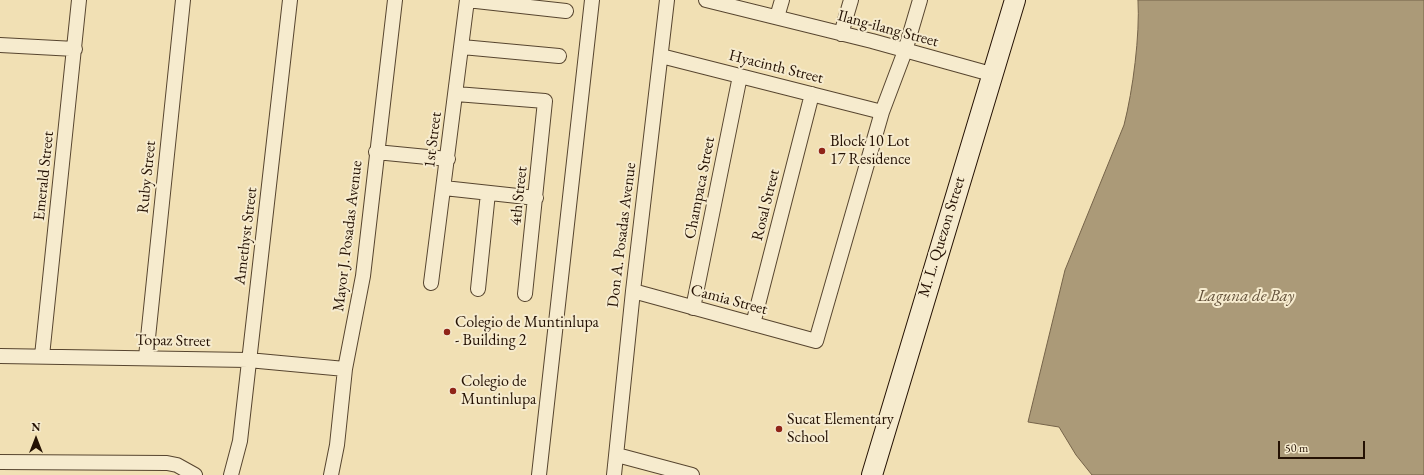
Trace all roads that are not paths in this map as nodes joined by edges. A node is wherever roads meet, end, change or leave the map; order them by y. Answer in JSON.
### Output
{"nodes":[{"id":1,"x":80,"y":0,"type":"edge"},
{"id":2,"x":183,"y":0,"type":"edge"},
{"id":3,"x":290,"y":0,"type":"edge"},
{"id":4,"x":395,"y":0,"type":"edge"},
{"id":5,"x":467,"y":0,"type":"edge"},
{"id":6,"x":592,"y":0,"type":"edge"},
{"id":7,"x":667,"y":0,"type":"edge"},
{"id":8,"x":706,"y":0,"type":"edge"},
{"id":9,"x":782,"y":0,"type":"edge"},
{"id":10,"x":850,"y":0,"type":"edge"},
{"id":11,"x":920,"y":0,"type":"edge"},
{"id":12,"x":1015,"y":0,"type":"edge"},
{"id":13,"x":726,"y":2,"type":"edge"},
{"id":14,"x":566,"y":11,"type":"dead end"},
{"id":15,"x":777,"y":17,"type":"junction"},
{"id":16,"x":840,"y":34,"type":"junction"},
{"id":17,"x":0,"y":46,"type":"edge"},
{"id":18,"x":462,"y":47,"type":"junction"},
{"id":19,"x":75,"y":49,"type":"junction"},
{"id":20,"x":905,"y":50,"type":"junction"},
{"id":21,"x":559,"y":56,"type":"dead end"},
{"id":22,"x":661,"y":56,"type":"junction"},
{"id":23,"x":991,"y":74,"type":"junction"},
{"id":24,"x":740,"y":76,"type":"junction"},
{"id":25,"x":456,"y":94,"type":"junction"},
{"id":26,"x":812,"y":94,"type":"junction"},
{"id":27,"x":882,"y":112,"type":"junction"},
{"id":28,"x":376,"y":152,"type":"junction"},
{"id":29,"x":448,"y":159,"type":"junction"},
{"id":30,"x":444,"y":188,"type":"junction"},
{"id":31,"x":488,"y":193,"type":"junction"},
{"id":32,"x":536,"y":198,"type":"junction"},
{"id":33,"x":431,"y":283,"type":"dead end"},
{"id":34,"x":478,"y":289,"type":"dead end"},
{"id":35,"x":633,"y":291,"type":"junction"},
{"id":36,"x":525,"y":294,"type":"dead end"},
{"id":37,"x":693,"y":308,"type":"junction"},
{"id":38,"x":753,"y":324,"type":"junction"},
{"id":39,"x":0,"y":356,"type":"edge"},
{"id":40,"x":42,"y":356,"type":"junction"},
{"id":41,"x":146,"y":357,"type":"junction"},
{"id":42,"x":248,"y":360,"type":"junction"},
{"id":43,"x":345,"y":369,"type":"junction"},
{"id":44,"x":617,"y":455,"type":"junction"},
{"id":45,"x":0,"y":462,"type":"edge"},
{"id":46,"x":195,"y":475,"type":"edge"},
{"id":47,"x":231,"y":475,"type":"edge"},
{"id":48,"x":331,"y":475,"type":"edge"},
{"id":49,"x":539,"y":475,"type":"edge"},
{"id":50,"x":614,"y":475,"type":"edge"},
{"id":51,"x":692,"y":475,"type":"edge"},
{"id":52,"x":872,"y":475,"type":"edge"}],
"edges":[{"from":1,"to":19,"type":"street","name":"Emerald Street"},
{"from":2,"to":41,"type":"street","name":"Ruby Street"},
{"from":3,"to":42,"type":"street","name":"Amethyst Street"},
{"from":4,"to":28,"type":"street","name":"Mayor J. Posadas Avenue"},
{"from":5,"to":14,"type":"street"},
{"from":5,"to":18,"type":"street","name":"1st Street"},
{"from":6,"to":49,"type":"street"},
{"from":7,"to":22,"type":"street","name":"Don A. Posadas Avenue"},
{"from":8,"to":13,"type":"street","name":"Ilang-ilang Street"},
{"from":9,"to":15,"type":"street"},
{"from":10,"to":16,"type":"street"},
{"from":11,"to":20,"type":"street"},
{"from":12,"to":23,"type":"main road","name":"M. L. Quezon Street"},
{"from":13,"to":15,"type":"street","name":"Ilang-ilang Street"},
{"from":15,"to":16,"type":"street","name":"Ilang-ilang Street"},
{"from":16,"to":20,"type":"street","name":"Ilang-ilang Street"},
{"from":17,"to":19,"type":"street"},
{"from":18,"to":21,"type":"street"},
{"from":18,"to":25,"type":"street","name":"1st Street"},
{"from":19,"to":40,"type":"street","name":"Emerald Street"},
{"from":20,"to":23,"type":"street","name":"Ilang-ilang Street"},
{"from":20,"to":27,"type":"street"},
{"from":22,"to":24,"type":"street","name":"Hyacinth Street"},
{"from":22,"to":35,"type":"street","name":"Don A. Posadas Avenue"},
{"from":23,"to":52,"type":"main road","name":"M. L. Quezon Street"},
{"from":24,"to":26,"type":"street","name":"Hyacinth Street"},
{"from":24,"to":37,"type":"street","name":"Champaca Street"},
{"from":25,"to":29,"type":"street","name":"1st Street"},
{"from":25,"to":32,"type":"street","name":"4th Street"},
{"from":26,"to":27,"type":"street","name":"Hyacinth Street"},
{"from":26,"to":38,"type":"street","name":"Rosal Street"},
{"from":27,"to":38,"type":"street","name":"Camia Street"},
{"from":28,"to":29,"type":"street"},
{"from":28,"to":43,"type":"street","name":"Mayor J. Posadas Avenue"},
{"from":29,"to":30,"type":"street","name":"1st Street"},
{"from":30,"to":31,"type":"street"},
{"from":30,"to":33,"type":"street","name":"1st Street"},
{"from":31,"to":32,"type":"street"},
{"from":31,"to":34,"type":"street"},
{"from":32,"to":36,"type":"street","name":"4th Street"},
{"from":35,"to":37,"type":"street","name":"Camia Street"},
{"from":35,"to":44,"type":"street","name":"Don A. Posadas Avenue"},
{"from":37,"to":38,"type":"street","name":"Camia Street"},
{"from":39,"to":40,"type":"street","name":"Topaz Street"},
{"from":40,"to":41,"type":"street","name":"Topaz Street"},
{"from":41,"to":42,"type":"street","name":"Topaz Street"},
{"from":42,"to":43,"type":"street","name":"Topaz Street"},
{"from":42,"to":47,"type":"street","name":"Amethyst Street"},
{"from":43,"to":48,"type":"street","name":"Mayor J. Posadas Avenue"},
{"from":44,"to":50,"type":"street","name":"Don A. Posadas Avenue"},
{"from":44,"to":51,"type":"street"},
{"from":45,"to":46,"type":"street"}]}
